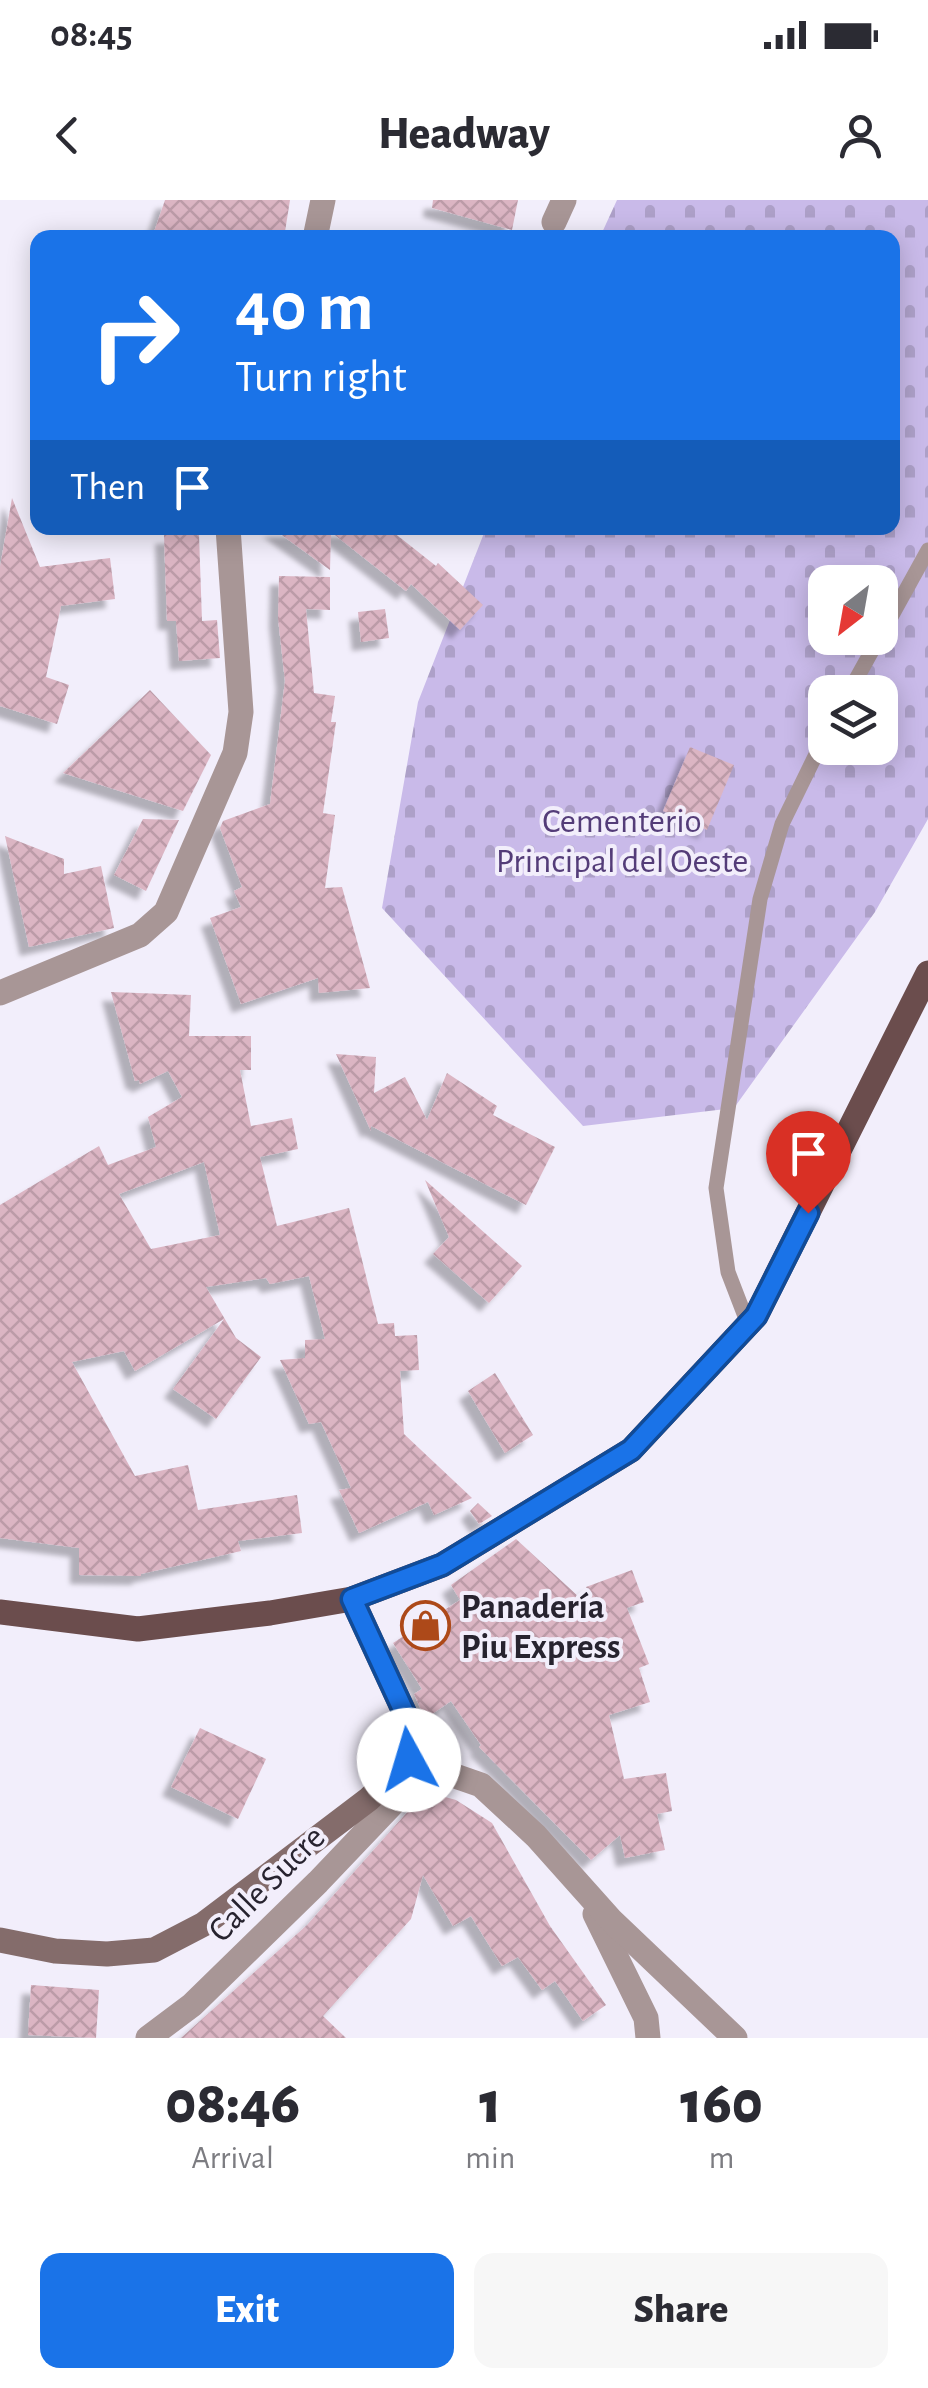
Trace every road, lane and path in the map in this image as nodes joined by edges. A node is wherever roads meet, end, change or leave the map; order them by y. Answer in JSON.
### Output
{"nodes":[{"id":1,"x":323,"y":200,"type":"edge"},
{"id":2,"x":317,"y":230,"type":"edge"},
{"id":3,"x":228,"y":535,"type":"edge"},
{"id":4,"x":928,"y":550,"type":"edge"},
{"id":5,"x":898,"y":604,"type":"edge"},
{"id":6,"x":811,"y":765,"type":"edge"},
{"id":7,"x":928,"y":973,"type":"edge"},
{"id":8,"x":0,"y":993,"type":"edge"},
{"id":9,"x":748,"y":1324,"type":"junction"},
{"id":10,"x":352,"y":1599,"type":"junction"},
{"id":11,"x":0,"y":1612,"type":"edge"},
{"id":12,"x":409,"y":1760,"type":"junction"},
{"id":13,"x":582,"y":1887,"type":"junction"},
{"id":14,"x":0,"y":1940,"type":"edge"},
{"id":15,"x":148,"y":2038,"type":"edge"},
{"id":16,"x":648,"y":2038,"type":"edge"},
{"id":17,"x":735,"y":2038,"type":"edge"}],
"edges":[{"from":1,"to":2,"type":"street"},
{"from":3,"to":8,"type":"street"},
{"from":4,"to":5,"type":"lane"},
{"from":6,"to":9,"type":"lane"},
{"from":7,"to":9,"type":"main road"},
{"from":9,"to":10,"type":"main road"},
{"from":10,"to":11,"type":"main road"},
{"from":10,"to":12,"type":"street"},
{"from":12,"to":13,"type":"street"},
{"from":12,"to":14,"type":"street"},
{"from":12,"to":15,"type":"street","name":"Calle Sucre"},
{"from":13,"to":16,"type":"street"},
{"from":13,"to":17,"type":"street"}]}
